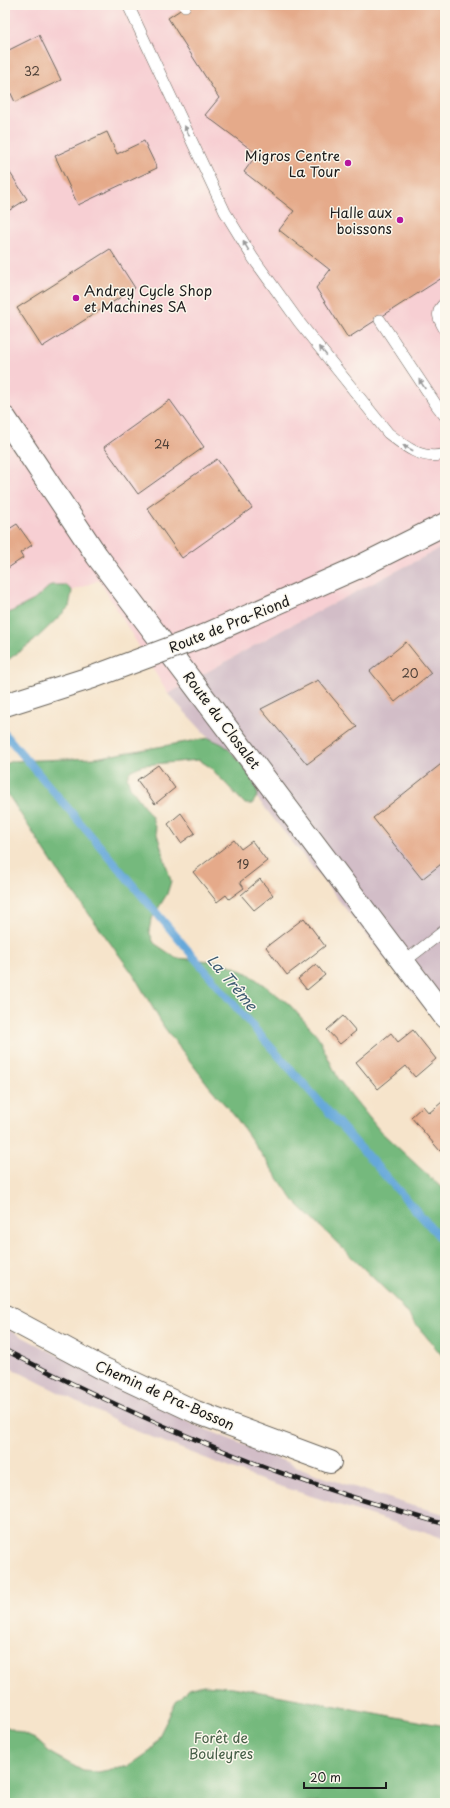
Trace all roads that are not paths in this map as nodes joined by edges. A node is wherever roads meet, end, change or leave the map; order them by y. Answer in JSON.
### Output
{"nodes":[{"id":1,"x":128,"y":5,"type":"edge"},
{"id":2,"x":445,"y":303,"type":"edge"},
{"id":3,"x":380,"y":320,"type":"dead end"},
{"id":4,"x":445,"y":330,"type":"edge"},
{"id":5,"x":445,"y":416,"type":"edge"},
{"id":6,"x":5,"y":418,"type":"edge"},
{"id":7,"x":445,"y":454,"type":"edge"},
{"id":8,"x":445,"y":524,"type":"edge"},
{"id":9,"x":5,"y":705,"type":"edge"},
{"id":10,"x":445,"y":930,"type":"edge"},
{"id":11,"x":404,"y":962,"type":"junction"},
{"id":12,"x":445,"y":1017,"type":"edge"},
{"id":13,"x":5,"y":1316,"type":"edge"},
{"id":14,"x":330,"y":1462,"type":"dead end"}],
"edges":[{"from":7,"to":1,"type":"lane","one_way":true},
{"from":2,"to":4,"type":"lane"},
{"from":5,"to":3,"type":"lane","one_way":true},
{"from":6,"to":11,"type":"street","name":"Route du Closalet"},
{"from":8,"to":9,"type":"street","name":"Route de Pra-Riond","bridge":true},
{"from":10,"to":11,"type":"lane"},
{"from":11,"to":12,"type":"street","name":"Route du Closalet"},
{"from":13,"to":14,"type":"street","name":"Chemin de Pra-Bosson"}]}
